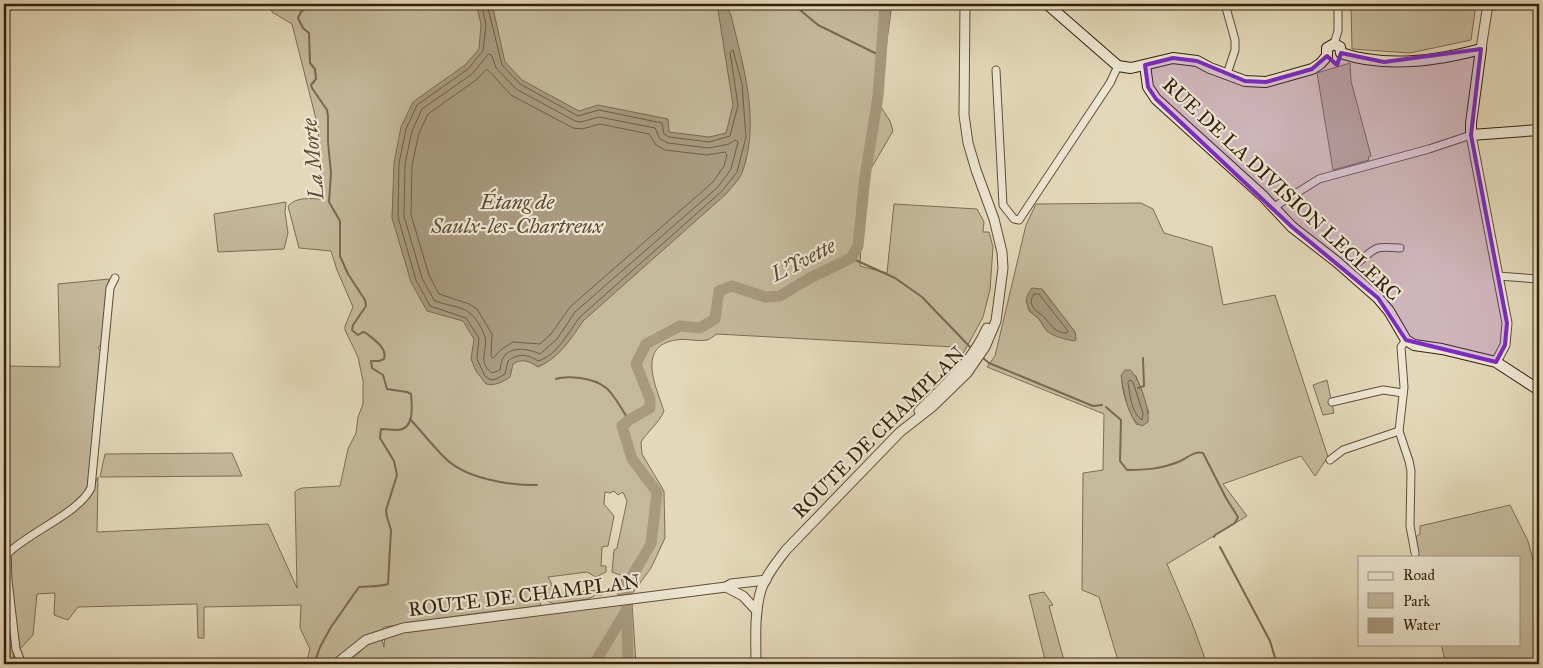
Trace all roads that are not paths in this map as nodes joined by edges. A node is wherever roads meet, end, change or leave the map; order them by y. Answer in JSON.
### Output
{"nodes":[{"id":1,"x":965,"y":4,"type":"edge"},
{"id":2,"x":1047,"y":4,"type":"edge"},
{"id":3,"x":1225,"y":4,"type":"edge"},
{"id":4,"x":1338,"y":4,"type":"edge"},
{"id":5,"x":1505,"y":4,"type":"edge"},
{"id":6,"x":1488,"y":6,"type":"edge"},
{"id":7,"x":1334,"y":44,"type":"junction"},
{"id":8,"x":1481,"y":49,"type":"junction"},
{"id":9,"x":1341,"y":53,"type":"junction"},
{"id":10,"x":1327,"y":56,"type":"junction"},
{"id":11,"x":1145,"y":65,"type":"junction"},
{"id":12,"x":1118,"y":66,"type":"junction"},
{"id":13,"x":996,"y":70,"type":"dead end"},
{"id":14,"x":1227,"y":74,"type":"junction"},
{"id":15,"x":1539,"y":130,"type":"edge"},
{"id":16,"x":1471,"y":135,"type":"junction"},
{"id":17,"x":1274,"y":208,"type":"junction"},
{"id":18,"x":1400,"y":248,"type":"dead end"},
{"id":19,"x":1346,"y":265,"type":"junction"},
{"id":20,"x":1497,"y":276,"type":"junction"},
{"id":21,"x":115,"y":278,"type":"dead end"},
{"id":22,"x":1539,"y":279,"type":"edge"},
{"id":23,"x":1406,"y":340,"type":"junction"},
{"id":24,"x":1496,"y":362,"type":"junction"},
{"id":25,"x":1539,"y":390,"type":"edge"},
{"id":26,"x":1403,"y":393,"type":"junction"},
{"id":27,"x":1332,"y":402,"type":"dead end"},
{"id":28,"x":1399,"y":432,"type":"junction"},
{"id":29,"x":1330,"y":460,"type":"dead end"},
{"id":30,"x":1415,"y":553,"type":"dead end"},
{"id":31,"x":766,"y":580,"type":"junction"},
{"id":32,"x":726,"y":587,"type":"junction"},
{"id":33,"x":757,"y":611,"type":"junction"},
{"id":34,"x":22,"y":664,"type":"edge"},
{"id":35,"x":336,"y":664,"type":"edge"},
{"id":36,"x":756,"y":664,"type":"edge"}],
"edges":[{"from":1,"to":31,"type":"street","name":"ROUTE DE CHAMPLAN"},
{"from":2,"to":12,"type":"main road"},
{"from":3,"to":14,"type":"street"},
{"from":4,"to":7,"type":"street"},
{"from":5,"to":6,"type":"street"},
{"from":6,"to":8,"type":"street"},
{"from":7,"to":9,"type":"main road"},
{"from":7,"to":10,"type":"main road"},
{"from":8,"to":9,"type":"main road"},
{"from":8,"to":16,"type":"main road"},
{"from":9,"to":10,"type":"main road"},
{"from":10,"to":14,"type":"main road"},
{"from":11,"to":12,"type":"main road"},
{"from":11,"to":14,"type":"main road"},
{"from":11,"to":17,"type":"main road","name":"RUE DE LA DIVISION LECLERC"},
{"from":12,"to":13,"type":"street"},
{"from":15,"to":16,"type":"main road"},
{"from":16,"to":17,"type":"street"},
{"from":16,"to":20,"type":"street"},
{"from":17,"to":19,"type":"main road","name":"RUE DE LA DIVISION LECLERC"},
{"from":18,"to":19,"type":"street","name":"RUE DE LA DIVISION LECLERC"},
{"from":19,"to":23,"type":"main road","name":"RUE DE LA DIVISION LECLERC"},
{"from":20,"to":22,"type":"street"},
{"from":20,"to":24,"type":"street"},
{"from":21,"to":34,"type":"street"},
{"from":23,"to":24,"type":"main road"},
{"from":23,"to":26,"type":"street"},
{"from":24,"to":25,"type":"main road"},
{"from":26,"to":27,"type":"street"},
{"from":26,"to":28,"type":"street"},
{"from":28,"to":29,"type":"street"},
{"from":28,"to":30,"type":"street"},
{"from":31,"to":32,"type":"street","name":"ROUTE DE CHAMPLAN"},
{"from":31,"to":33,"type":"street","name":"ROUTE DE CHAMPLAN"},
{"from":32,"to":33,"type":"street"},
{"from":32,"to":35,"type":"street","name":"ROUTE DE CHAMPLAN"},
{"from":33,"to":36,"type":"street","name":"ROUTE DE CHAMPLAN"}]}
